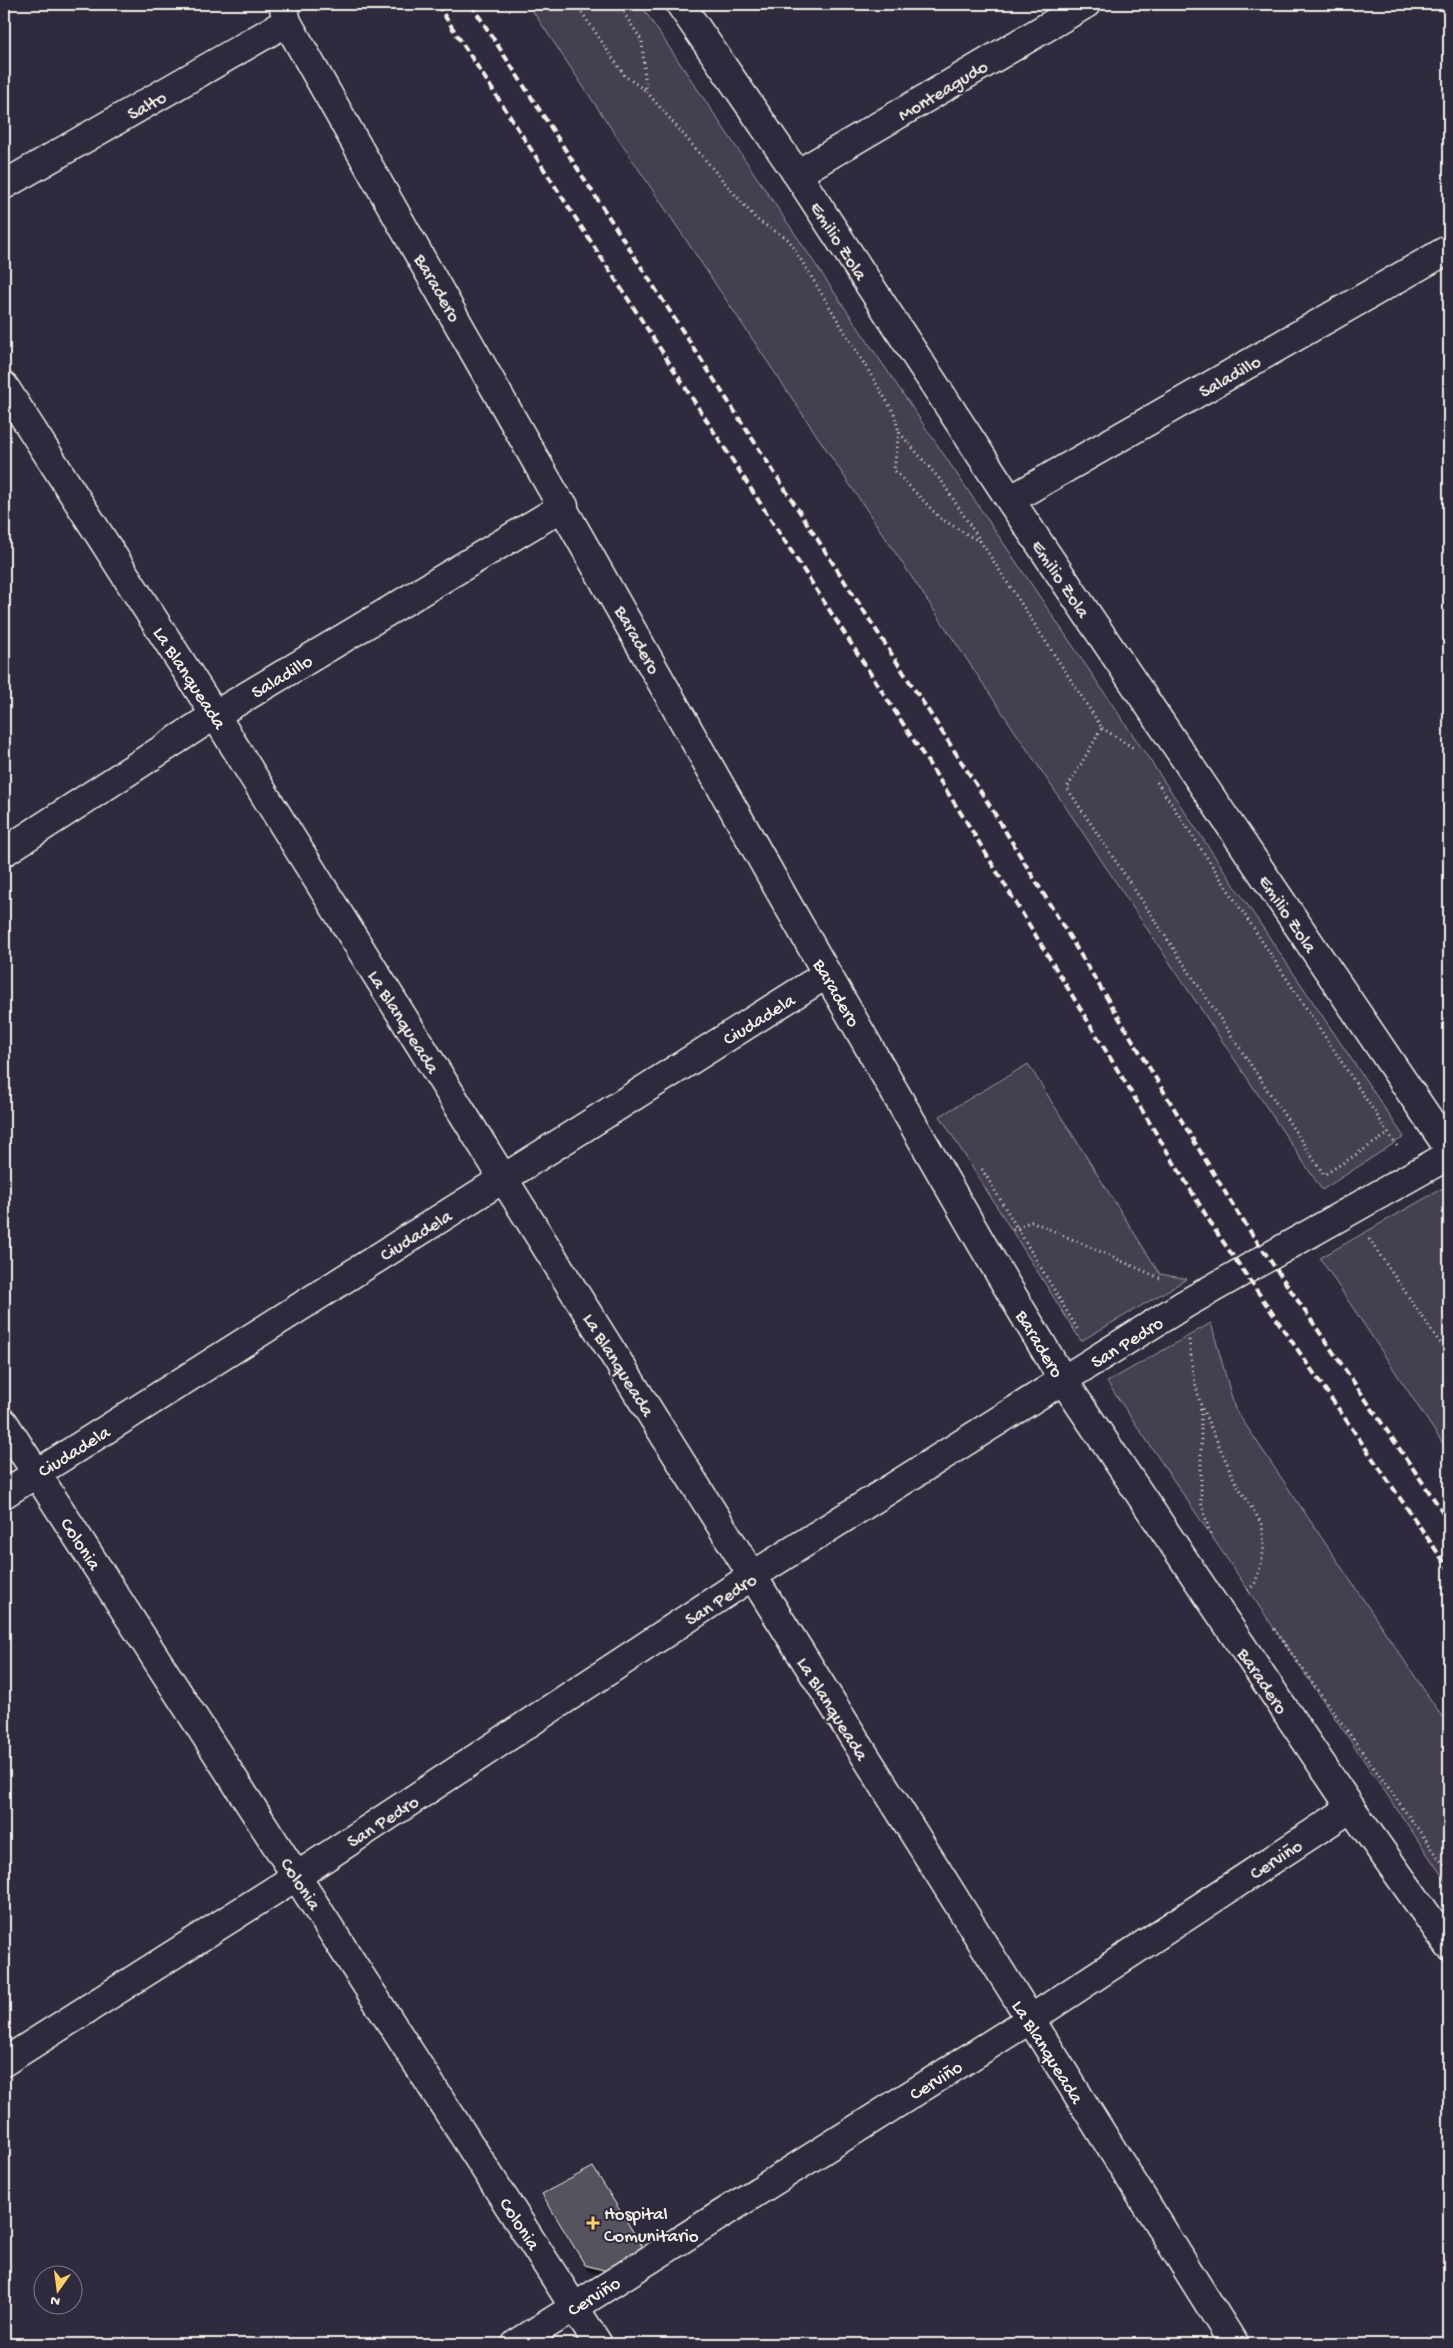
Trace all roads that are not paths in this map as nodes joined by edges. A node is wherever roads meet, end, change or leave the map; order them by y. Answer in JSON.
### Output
{"nodes":[{"id":1,"x":680,"y":4,"type":"edge"},
{"id":2,"x":1086,"y":4,"type":"edge"},
{"id":3,"x":285,"y":13,"type":"edge"},
{"id":4,"x":797,"y":174,"type":"junction"},
{"id":5,"x":4,"y":185,"type":"edge"},
{"id":6,"x":1449,"y":249,"type":"edge"},
{"id":7,"x":4,"y":386,"type":"edge"},
{"id":8,"x":1010,"y":500,"type":"junction"},
{"id":9,"x":564,"y":506,"type":"junction"},
{"id":10,"x":215,"y":714,"type":"junction"},
{"id":11,"x":4,"y":852,"type":"edge"},
{"id":12,"x":827,"y":974,"type":"junction"},
{"id":13,"x":1449,"y":1149,"type":"edge"},
{"id":14,"x":1449,"y":1154,"type":"edge"},
{"id":15,"x":503,"y":1178,"type":"junction"},
{"id":16,"x":1063,"y":1380,"type":"junction"},
{"id":17,"x":4,"y":1422,"type":"edge"},
{"id":18,"x":37,"y":1473,"type":"junction"},
{"id":19,"x":4,"y":1494,"type":"edge"},
{"id":20,"x":752,"y":1576,"type":"junction"},
{"id":21,"x":1351,"y":1808,"type":"junction"},
{"id":22,"x":297,"y":1876,"type":"junction"},
{"id":23,"x":1449,"y":1946,"type":"edge"},
{"id":24,"x":1029,"y":2020,"type":"junction"},
{"id":25,"x":4,"y":2062,"type":"edge"},
{"id":26,"x":575,"y":2307,"type":"junction"},
{"id":27,"x":516,"y":2344,"type":"edge"},
{"id":28,"x":598,"y":2344,"type":"edge"},
{"id":29,"x":1234,"y":2344,"type":"edge"}],
"edges":[{"from":1,"to":4,"type":"street","name":"Emilio Zola"},
{"from":2,"to":4,"type":"street","name":"Monteagudo"},
{"from":3,"to":5,"type":"street","name":"Salto"},
{"from":3,"to":9,"type":"street","name":"Baradero"},
{"from":4,"to":8,"type":"street","name":"Emilio Zola"},
{"from":6,"to":8,"type":"street","name":"Saladillo"},
{"from":7,"to":10,"type":"street","name":"La Blanqueada"},
{"from":8,"to":13,"type":"street","name":"Emilio Zola"},
{"from":9,"to":10,"type":"street","name":"Saladillo"},
{"from":9,"to":12,"type":"street","name":"Baradero"},
{"from":10,"to":11,"type":"street","name":"Saladillo"},
{"from":10,"to":15,"type":"street","name":"La Blanqueada"},
{"from":12,"to":15,"type":"street","name":"Ciudadela"},
{"from":12,"to":16,"type":"street","name":"Baradero"},
{"from":14,"to":16,"type":"street","name":"San Pedro"},
{"from":15,"to":18,"type":"street","name":"Ciudadela"},
{"from":15,"to":20,"type":"street","name":"La Blanqueada"},
{"from":16,"to":20,"type":"street","name":"San Pedro"},
{"from":16,"to":21,"type":"street","name":"Baradero"},
{"from":17,"to":18,"type":"street","name":"Colonia"},
{"from":18,"to":19,"type":"street","name":"Ciudadela"},
{"from":18,"to":22,"type":"street","name":"Colonia"},
{"from":20,"to":22,"type":"street","name":"San Pedro"},
{"from":20,"to":24,"type":"street","name":"La Blanqueada"},
{"from":21,"to":23,"type":"street","name":"Baradero"},
{"from":21,"to":24,"type":"street","name":"Cerviño"},
{"from":22,"to":25,"type":"street","name":"San Pedro"},
{"from":22,"to":26,"type":"street","name":"Colonia"},
{"from":24,"to":26,"type":"street","name":"Cerviño"},
{"from":24,"to":29,"type":"street","name":"La Blanqueada"},
{"from":26,"to":27,"type":"street","name":"Cerviño"},
{"from":26,"to":28,"type":"street","name":"Colonia"}]}
